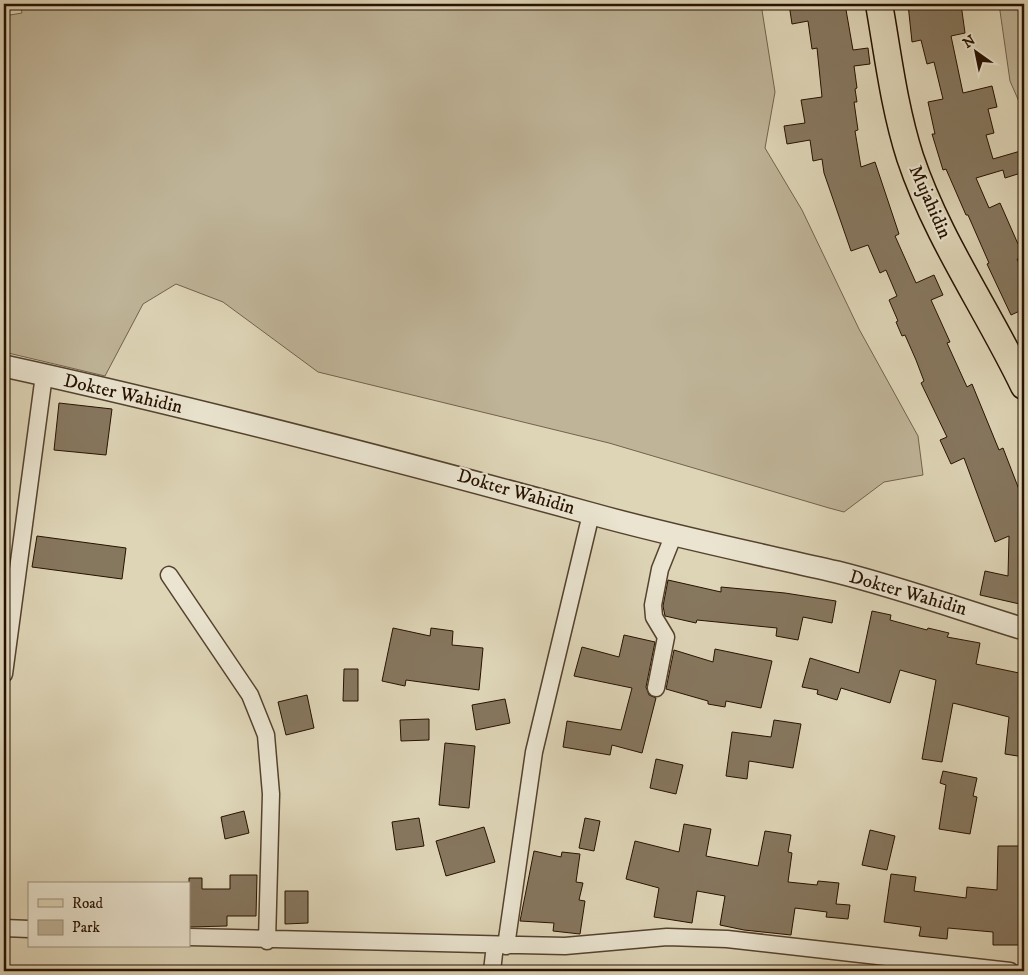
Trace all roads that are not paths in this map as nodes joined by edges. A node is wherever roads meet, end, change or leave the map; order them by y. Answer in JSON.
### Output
{"nodes":[{"id":1,"x":879,"y":4,"type":"edge"},
{"id":2,"x":893,"y":4,"type":"edge"},
{"id":3,"x":1024,"y":354,"type":"edge"},
{"id":4,"x":4,"y":366,"type":"edge"},
{"id":5,"x":44,"y":375,"type":"junction"},
{"id":6,"x":1024,"y":386,"type":"edge"},
{"id":7,"x":591,"y":514,"type":"junction"},
{"id":8,"x":674,"y":534,"type":"junction"},
{"id":9,"x":169,"y":575,"type":"dead end"},
{"id":10,"x":1024,"y":629,"type":"edge"},
{"id":11,"x":4,"y":674,"type":"edge"},
{"id":12,"x":656,"y":688,"type":"dead end"},
{"id":13,"x":4,"y":928,"type":"edge"},
{"id":14,"x":28,"y":929,"type":"edge"},
{"id":15,"x":190,"y":938,"type":"edge"},
{"id":16,"x":267,"y":941,"type":"junction"},
{"id":17,"x":500,"y":946,"type":"junction"},
{"id":18,"x":917,"y":966,"type":"edge"},
{"id":19,"x":492,"y":971,"type":"edge"},
{"id":20,"x":1010,"y":971,"type":"edge"}],
"edges":[{"from":1,"to":6,"type":"main road","name":"Mujahidin"},
{"from":2,"to":3,"type":"main road","name":"Mujahidin"},
{"from":4,"to":5,"type":"street","name":"Dokter Wahidin"},
{"from":5,"to":7,"type":"street","name":"Dokter Wahidin"},
{"from":5,"to":11,"type":"street"},
{"from":7,"to":8,"type":"street","name":"Dokter Wahidin"},
{"from":7,"to":17,"type":"street"},
{"from":8,"to":10,"type":"street","name":"Dokter Wahidin"},
{"from":8,"to":12,"type":"street"},
{"from":9,"to":16,"type":"street"},
{"from":13,"to":14,"type":"street"},
{"from":15,"to":16,"type":"street"},
{"from":16,"to":17,"type":"street"},
{"from":17,"to":18,"type":"street"},
{"from":17,"to":19,"type":"street"},
{"from":18,"to":20,"type":"street"}]}
